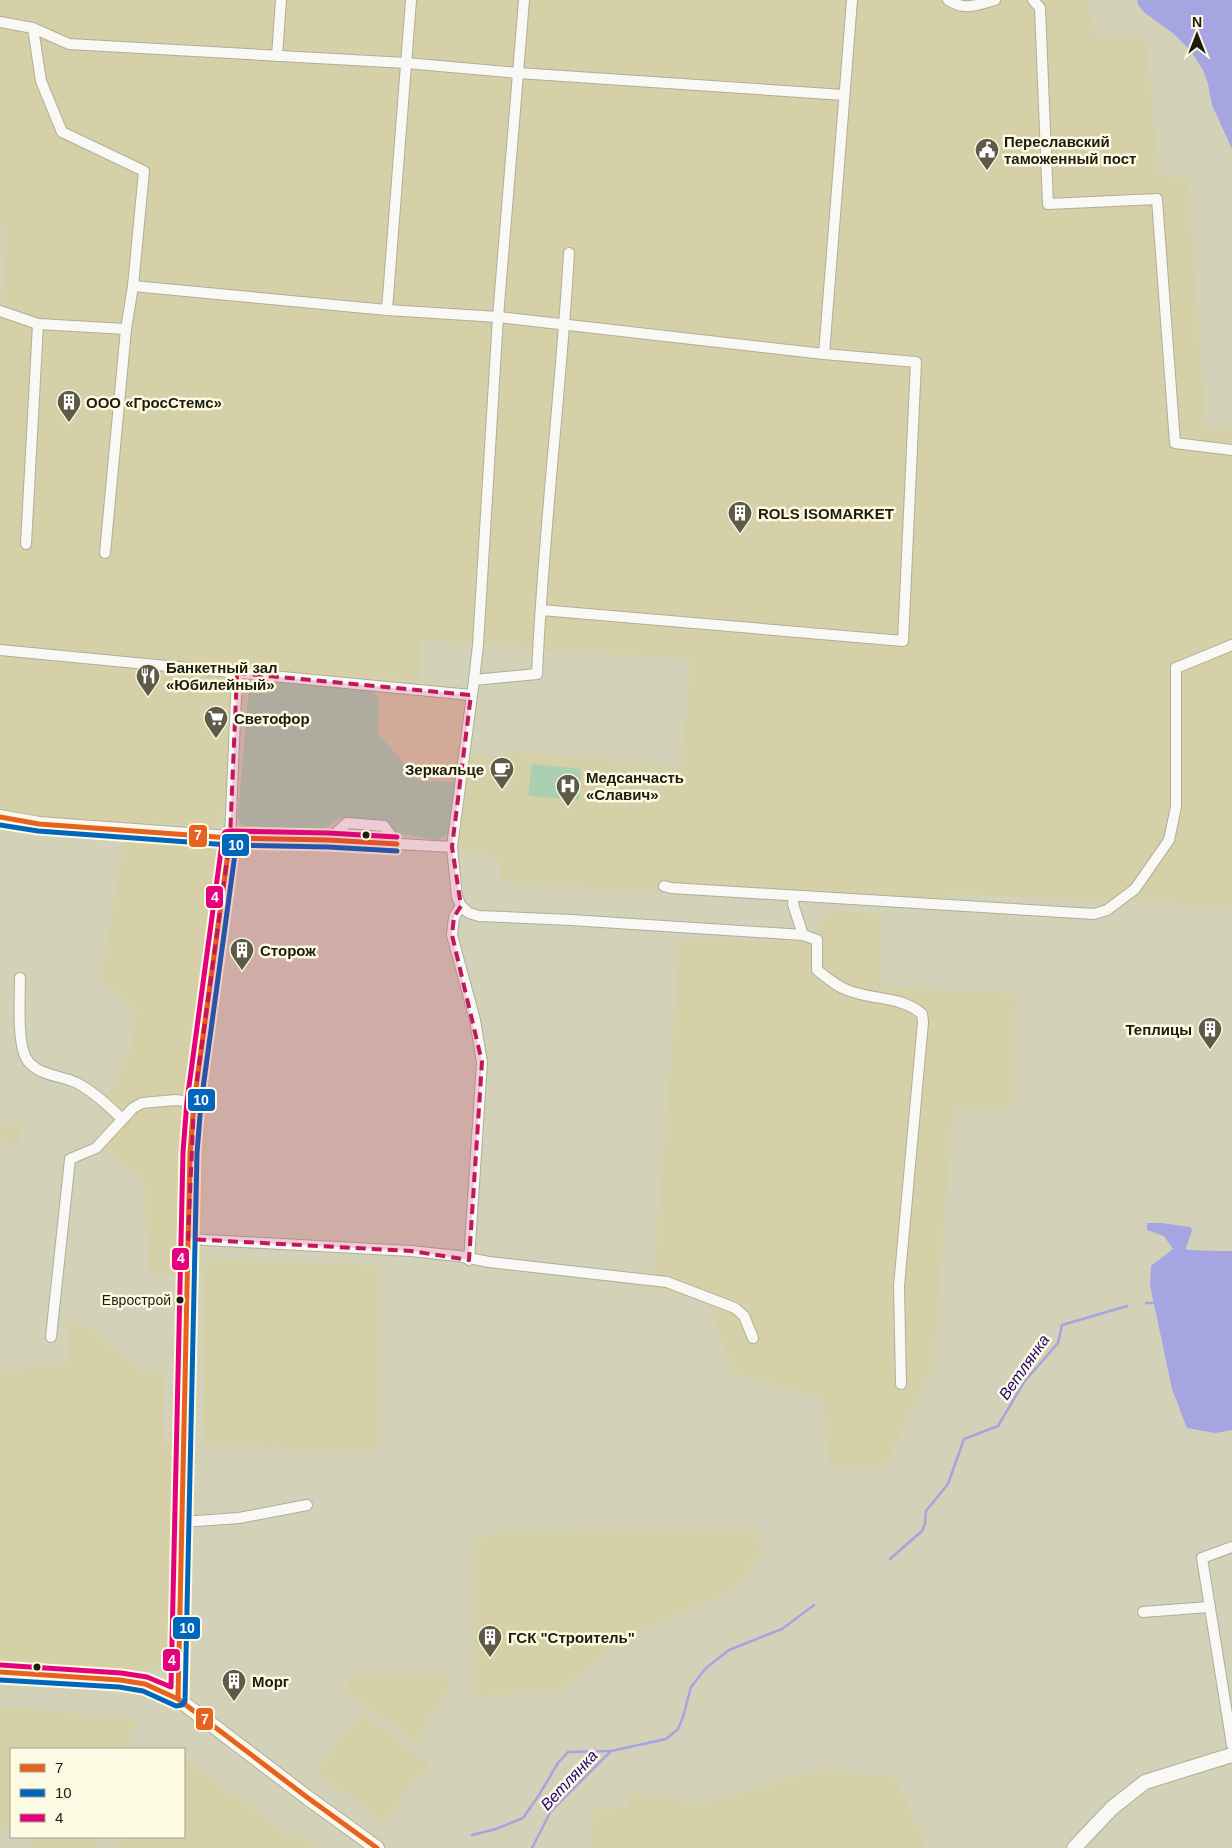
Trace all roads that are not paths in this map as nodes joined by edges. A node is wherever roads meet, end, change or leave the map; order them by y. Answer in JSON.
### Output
{"nodes":[{"id":1,"x":281,"y":0,"type":"edge"},
{"id":2,"x":411,"y":0,"type":"edge"},
{"id":3,"x":524,"y":0,"type":"edge"},
{"id":4,"x":852,"y":0,"type":"edge"},
{"id":5,"x":948,"y":0,"type":"edge"},
{"id":6,"x":995,"y":0,"type":"edge"},
{"id":7,"x":1033,"y":0,"type":"edge"},
{"id":8,"x":0,"y":22,"type":"edge"},
{"id":9,"x":33,"y":28,"type":"junction"},
{"id":10,"x":277,"y":56,"type":"junction"},
{"id":11,"x":406,"y":63,"type":"junction"},
{"id":12,"x":518,"y":73,"type":"junction"},
{"id":13,"x":844,"y":95,"type":"junction"},
{"id":14,"x":569,"y":253,"type":"dead end"},
{"id":15,"x":132,"y":286,"type":"junction"},
{"id":16,"x":387,"y":310,"type":"junction"},
{"id":17,"x":0,"y":311,"type":"edge"},
{"id":18,"x":498,"y":317,"type":"junction"},
{"id":19,"x":38,"y":324,"type":"junction"},
{"id":20,"x":565,"y":324,"type":"junction"},
{"id":21,"x":126,"y":329,"type":"junction"},
{"id":22,"x":824,"y":354,"type":"junction"},
{"id":23,"x":1232,"y":450,"type":"edge"},
{"id":24,"x":26,"y":544,"type":"dead end"},
{"id":25,"x":105,"y":553,"type":"dead end"},
{"id":26,"x":541,"y":610,"type":"junction"},
{"id":27,"x":1232,"y":645,"type":"edge"},
{"id":28,"x":0,"y":650,"type":"edge"},
{"id":29,"x":237,"y":673,"type":"junction"},
{"id":30,"x":474,"y":680,"type":"junction"},
{"id":31,"x":471,"y":695,"type":"junction"},
{"id":32,"x":0,"y":817,"type":"edge"},
{"id":33,"x":230,"y":838,"type":"junction"},
{"id":34,"x":328,"y":840,"type":"junction"},
{"id":35,"x":397,"y":844,"type":"junction"},
{"id":36,"x":452,"y":847,"type":"junction"},
{"id":37,"x":664,"y":886,"type":"dead end"},
{"id":38,"x":794,"y":896,"type":"junction"},
{"id":39,"x":461,"y":906,"type":"junction"},
{"id":40,"x":802,"y":935,"type":"junction"},
{"id":41,"x":20,"y":978,"type":"dead end"},
{"id":42,"x":194,"y":1102,"type":"junction"},
{"id":43,"x":122,"y":1119,"type":"junction"},
{"id":44,"x":188,"y":1239,"type":"junction"},
{"id":45,"x":469,"y":1260,"type":"junction"},
{"id":46,"x":51,"y":1338,"type":"dead end"},
{"id":47,"x":753,"y":1338,"type":"dead end"},
{"id":48,"x":901,"y":1384,"type":"dead end"},
{"id":49,"x":307,"y":1505,"type":"dead end"},
{"id":50,"x":183,"y":1522,"type":"junction"},
{"id":51,"x":1232,"y":1547,"type":"edge"},
{"id":52,"x":1209,"y":1607,"type":"junction"},
{"id":53,"x":1143,"y":1612,"type":"dead end"},
{"id":54,"x":0,"y":1672,"type":"edge"},
{"id":55,"x":178,"y":1699,"type":"junction"},
{"id":56,"x":1232,"y":1745,"type":"edge"},
{"id":57,"x":1232,"y":1755,"type":"edge"},
{"id":58,"x":376,"y":1848,"type":"edge"},
{"id":59,"x":1074,"y":1848,"type":"edge"}],
"edges":[{"from":1,"to":10,"type":"street"},
{"from":2,"to":11,"type":"street"},
{"from":3,"to":12,"type":"street"},
{"from":4,"to":13,"type":"street"},
{"from":5,"to":6,"type":"street"},
{"from":7,"to":23,"type":"street"},
{"from":8,"to":9,"type":"street"},
{"from":9,"to":10,"type":"street"},
{"from":9,"to":15,"type":"street"},
{"from":10,"to":11,"type":"street"},
{"from":11,"to":12,"type":"street"},
{"from":11,"to":16,"type":"street"},
{"from":12,"to":13,"type":"street"},
{"from":12,"to":18,"type":"street"},
{"from":13,"to":22,"type":"street"},
{"from":14,"to":20,"type":"street"},
{"from":15,"to":16,"type":"street"},
{"from":15,"to":21,"type":"street"},
{"from":16,"to":18,"type":"street"},
{"from":17,"to":19,"type":"street"},
{"from":18,"to":20,"type":"street"},
{"from":18,"to":30,"type":"street"},
{"from":19,"to":21,"type":"street"},
{"from":19,"to":24,"type":"street"},
{"from":20,"to":22,"type":"street"},
{"from":20,"to":26,"type":"street"},
{"from":21,"to":25,"type":"street"},
{"from":22,"to":26,"type":"street"},
{"from":26,"to":30,"type":"street"},
{"from":27,"to":38,"type":"street"},
{"from":28,"to":29,"type":"street"},
{"from":29,"to":31,"type":"street"},
{"from":29,"to":33,"type":"street"},
{"from":30,"to":31,"type":"street"},
{"from":31,"to":36,"type":"street"},
{"from":32,"to":33,"type":"main road"},
{"from":33,"to":34,"type":"street"},
{"from":33,"to":42,"type":"main road"},
{"from":34,"to":35,"type":"street"},
{"from":34,"to":35,"type":"street"},
{"from":35,"to":36,"type":"street"},
{"from":36,"to":39,"type":"street"},
{"from":37,"to":38,"type":"street"},
{"from":38,"to":40,"type":"street"},
{"from":39,"to":40,"type":"street"},
{"from":39,"to":45,"type":"street"},
{"from":40,"to":48,"type":"street"},
{"from":41,"to":43,"type":"street"},
{"from":42,"to":43,"type":"street"},
{"from":42,"to":44,"type":"main road"},
{"from":43,"to":46,"type":"street"},
{"from":44,"to":45,"type":"street"},
{"from":44,"to":50,"type":"main road"},
{"from":45,"to":47,"type":"street"},
{"from":49,"to":50,"type":"street"},
{"from":50,"to":55,"type":"main road"},
{"from":51,"to":52,"type":"street"},
{"from":52,"to":53,"type":"street"},
{"from":52,"to":56,"type":"street"},
{"from":54,"to":55,"type":"main road"},
{"from":55,"to":58,"type":"main road"},
{"from":57,"to":59,"type":"main road"}]}
